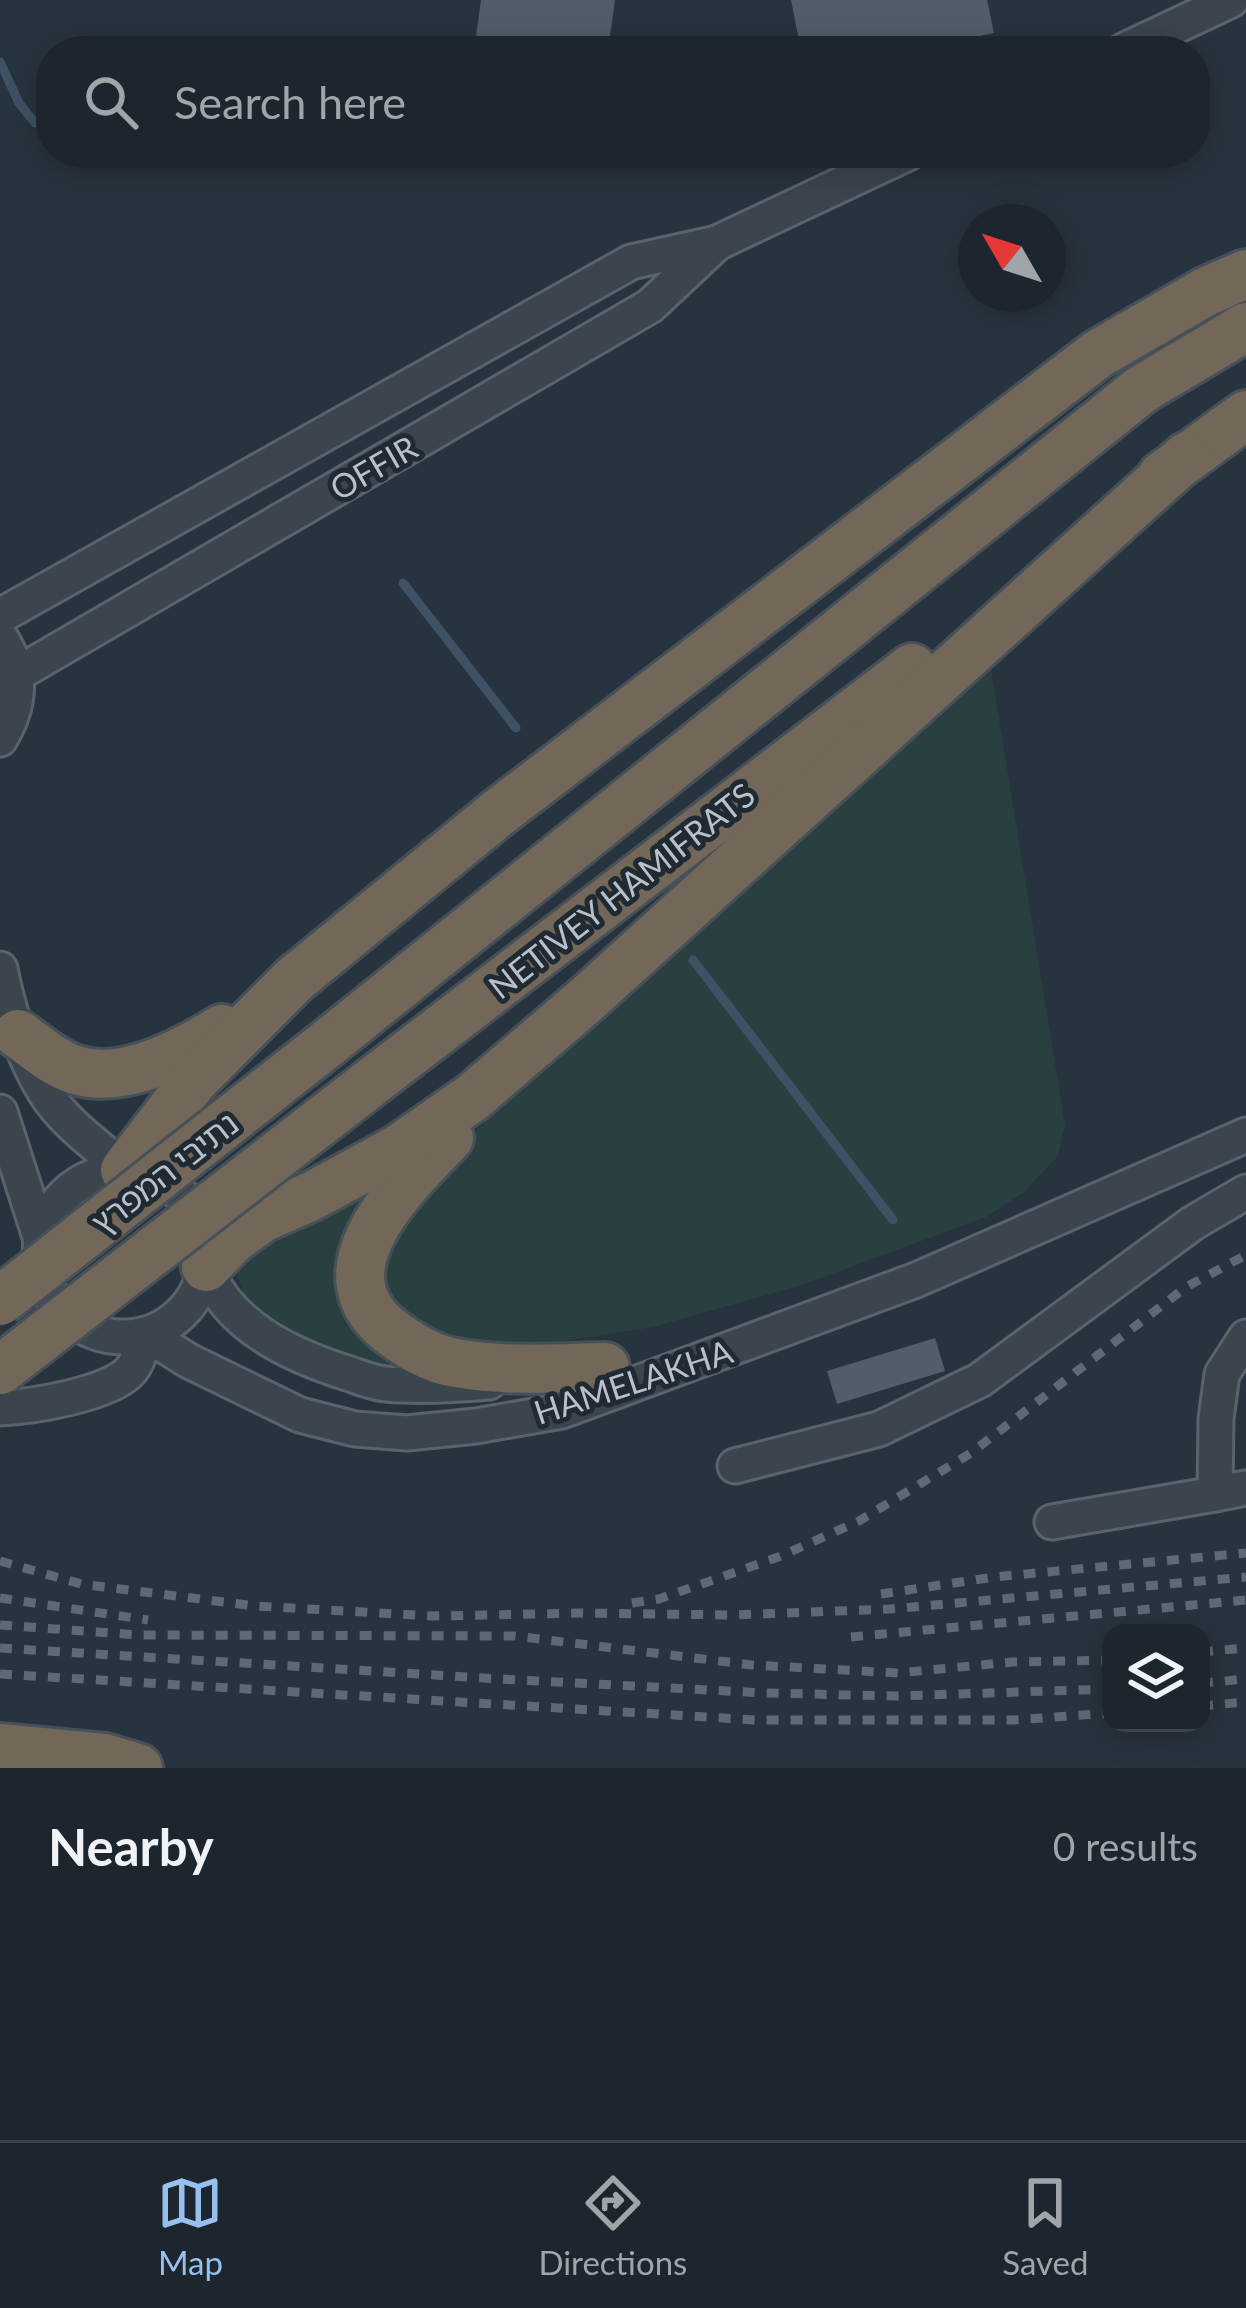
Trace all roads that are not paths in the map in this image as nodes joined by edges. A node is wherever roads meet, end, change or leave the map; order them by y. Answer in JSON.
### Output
{"nodes":[{"id":1,"x":1231,"y":0,"type":"edge"},
{"id":2,"x":1155,"y":36,"type":"edge"},
{"id":3,"x":876,"y":168,"type":"edge"},
{"id":4,"x":718,"y":243,"type":"junction"},
{"id":5,"x":1246,"y":274,"type":"edge"},
{"id":6,"x":1246,"y":327,"type":"edge"},
{"id":7,"x":1246,"y":415,"type":"edge"},
{"id":8,"x":1186,"y":457,"type":"junction"},
{"id":9,"x":0,"y":616,"type":"edge"},
{"id":10,"x":0,"y":637,"type":"edge"},
{"id":11,"x":17,"y":674,"type":"junction"},
{"id":12,"x":0,"y":739,"type":"edge"},
{"id":13,"x":0,"y":970,"type":"edge"},
{"id":14,"x":295,"y":979,"type":"junction"},
{"id":15,"x":586,"y":1000,"type":"junction"},
{"id":16,"x":18,"y":1034,"type":"junction"},
{"id":17,"x":328,"y":1042,"type":"joint"},
{"id":18,"x":0,"y":1112,"type":"edge"},
{"id":19,"x":1246,"y":1135,"type":"edge"},
{"id":20,"x":125,"y":1170,"type":"junction"},
{"id":21,"x":1246,"y":1192,"type":"edge"},
{"id":22,"x":41,"y":1240,"type":"junction"},
{"id":23,"x":206,"y":1267,"type":"junction"},
{"id":24,"x":916,"y":1280,"type":"junction"},
{"id":25,"x":0,"y":1300,"type":"edge"},
{"id":26,"x":146,"y":1334,"type":"junction"},
{"id":27,"x":1246,"y":1337,"type":"edge"},
{"id":28,"x":605,"y":1367,"type":"junction"},
{"id":29,"x":0,"y":1370,"type":"edge"},
{"id":30,"x":0,"y":1408,"type":"edge"},
{"id":31,"x":735,"y":1466,"type":"dead end"},
{"id":32,"x":1230,"y":1491,"type":"edge"},
{"id":33,"x":1052,"y":1522,"type":"dead end"},
{"id":34,"x":0,"y":1748,"type":"edge"},
{"id":35,"x":138,"y":1768,"type":"edge"}],
"edges":[{"from":1,"to":2,"type":"street"},
{"from":3,"to":4,"type":"street","name":"OFFIR"},
{"from":4,"to":9,"type":"street","name":"OFFIR"},
{"from":4,"to":11,"type":"street","name":"OFFIR"},
{"from":5,"to":14,"type":"highway"},
{"from":6,"to":17,"type":"highway","name":"NETIVEY HAMIFRATS"},
{"from":7,"to":8,"type":"highway","name":"NETIVEY HAMIFRATS"},
{"from":8,"to":15,"type":"highway"},
{"from":8,"to":29,"type":"highway","name":"NETIVEY HAMIFRATS","bridge":true},
{"from":10,"to":11,"type":"street"},
{"from":11,"to":12,"type":"street"},
{"from":13,"to":16,"type":"street"},
{"from":14,"to":16,"type":"highway"},
{"from":14,"to":20,"type":"highway"},
{"from":15,"to":23,"type":"highway"},
{"from":15,"to":28,"type":"highway"},
{"from":16,"to":20,"type":"street"},
{"from":17,"to":25,"type":"highway","name":"נתיבי המפרץ","bridge":true},
{"from":18,"to":22,"type":"street"},
{"from":19,"to":24,"type":"street","name":"HAMELAKHA"},
{"from":20,"to":22,"type":"street"},
{"from":20,"to":23,"type":"street"},
{"from":21,"to":31,"type":"street"},
{"from":22,"to":26,"type":"street"},
{"from":23,"to":26,"type":"street"},
{"from":23,"to":28,"type":"street","name":"HAMELAKHA"},
{"from":24,"to":26,"type":"street","name":"HAMELAKHA"},
{"from":24,"to":28,"type":"street","name":"HAMELAKHA"},
{"from":26,"to":30,"type":"street"},
{"from":27,"to":32,"type":"street"},
{"from":32,"to":33,"type":"street"},
{"from":34,"to":35,"type":"highway"}]}
